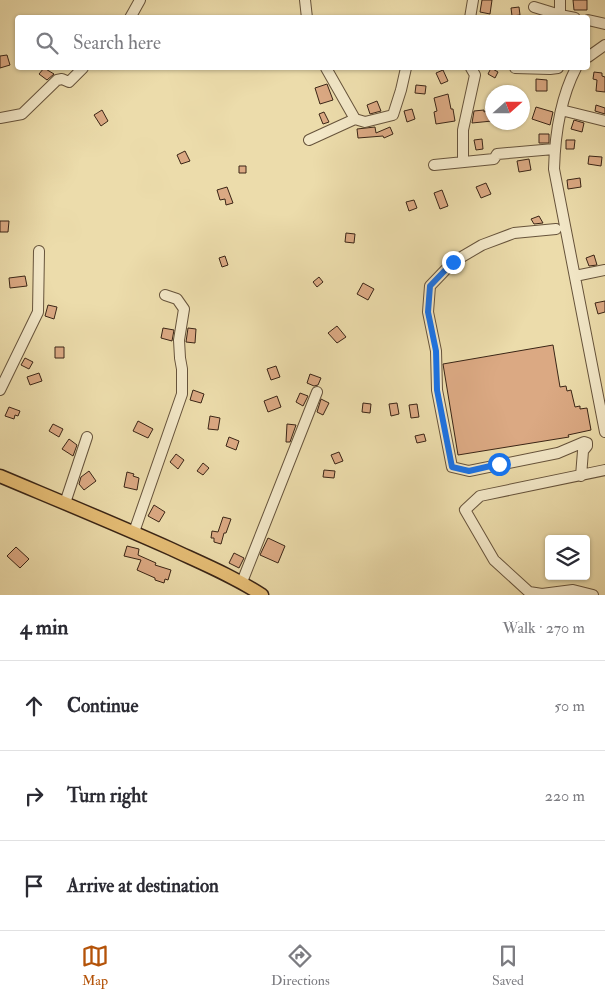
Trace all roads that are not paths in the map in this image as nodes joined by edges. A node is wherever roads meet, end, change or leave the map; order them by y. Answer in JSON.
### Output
{"nodes":[{"id":1,"x":140,"y":0,"type":"edge"},
{"id":2,"x":306,"y":0,"type":"edge"},
{"id":3,"x":473,"y":0,"type":"edge"},
{"id":4,"x":560,"y":0,"type":"edge"},
{"id":5,"x":534,"y":7,"type":"dead end"},
{"id":6,"x":132,"y":15,"type":"edge"},
{"id":7,"x":307,"y":15,"type":"edge"},
{"id":8,"x":470,"y":15,"type":"edge"},
{"id":9,"x":560,"y":15,"type":"joint"},
{"id":10,"x":590,"y":20,"type":"edge"},
{"id":11,"x":605,"y":24,"type":"edge"},
{"id":12,"x":605,"y":45,"type":"edge"},
{"id":13,"x":590,"y":56,"type":"edge"},
{"id":14,"x":81,"y":70,"type":"edge"},
{"id":15,"x":327,"y":70,"type":"edge"},
{"id":16,"x":406,"y":70,"type":"edge"},
{"id":17,"x":472,"y":70,"type":"edge"},
{"id":18,"x":575,"y":70,"type":"edge"},
{"id":19,"x":561,"y":110,"type":"junction"},
{"id":20,"x":0,"y":118,"type":"edge"},
{"id":21,"x":355,"y":119,"type":"junction"},
{"id":22,"x":605,"y":121,"type":"edge"},
{"id":23,"x":309,"y":140,"type":"dead end"},
{"id":24,"x":554,"y":149,"type":"junction"},
{"id":25,"x":463,"y":162,"type":"junction"},
{"id":26,"x":434,"y":165,"type":"dead end"},
{"id":27,"x":556,"y":228,"type":"dead end"},
{"id":28,"x":39,"y":251,"type":"dead end"},
{"id":29,"x":605,"y":270,"type":"edge"},
{"id":30,"x":575,"y":276,"type":"junction"},
{"id":31,"x":165,"y":295,"type":"dead end"},
{"id":32,"x":0,"y":390,"type":"edge"},
{"id":33,"x":317,"y":392,"type":"dead end"},
{"id":34,"x":604,"y":429,"type":"edge"},
{"id":35,"x":87,"y":437,"type":"dead end"},
{"id":36,"x":605,"y":470,"type":"edge"},
{"id":37,"x":0,"y":476,"type":"edge"},
{"id":38,"x":581,"y":476,"type":"junction"},
{"id":39,"x":64,"y":504,"type":"junction"},
{"id":40,"x":134,"y":532,"type":"junction"},
{"id":41,"x":242,"y":582,"type":"junction"},
{"id":42,"x":262,"y":595,"type":"edge"},
{"id":43,"x":593,"y":595,"type":"edge"}],
"edges":[{"from":1,"to":6,"type":"street"},
{"from":2,"to":7,"type":"street"},
{"from":3,"to":8,"type":"street"},
{"from":4,"to":9,"type":"street"},
{"from":5,"to":9,"type":"street"},
{"from":10,"to":11,"type":"street"},
{"from":12,"to":13,"type":"street"},
{"from":14,"to":20,"type":"street"},
{"from":15,"to":21,"type":"street"},
{"from":16,"to":21,"type":"street"},
{"from":17,"to":25,"type":"street"},
{"from":18,"to":19,"type":"street"},
{"from":19,"to":22,"type":"street"},
{"from":19,"to":24,"type":"street"},
{"from":21,"to":23,"type":"street"},
{"from":24,"to":25,"type":"street"},
{"from":24,"to":30,"type":"street"},
{"from":25,"to":26,"type":"street"},
{"from":27,"to":38,"type":"street"},
{"from":28,"to":32,"type":"street"},
{"from":29,"to":30,"type":"street"},
{"from":30,"to":34,"type":"street"},
{"from":31,"to":40,"type":"street"},
{"from":33,"to":41,"type":"street"},
{"from":35,"to":39,"type":"street"},
{"from":36,"to":38,"type":"street"},
{"from":37,"to":39,"type":"main road"},
{"from":38,"to":43,"type":"street"},
{"from":39,"to":40,"type":"main road"},
{"from":40,"to":41,"type":"main road"},
{"from":41,"to":42,"type":"main road"}]}
